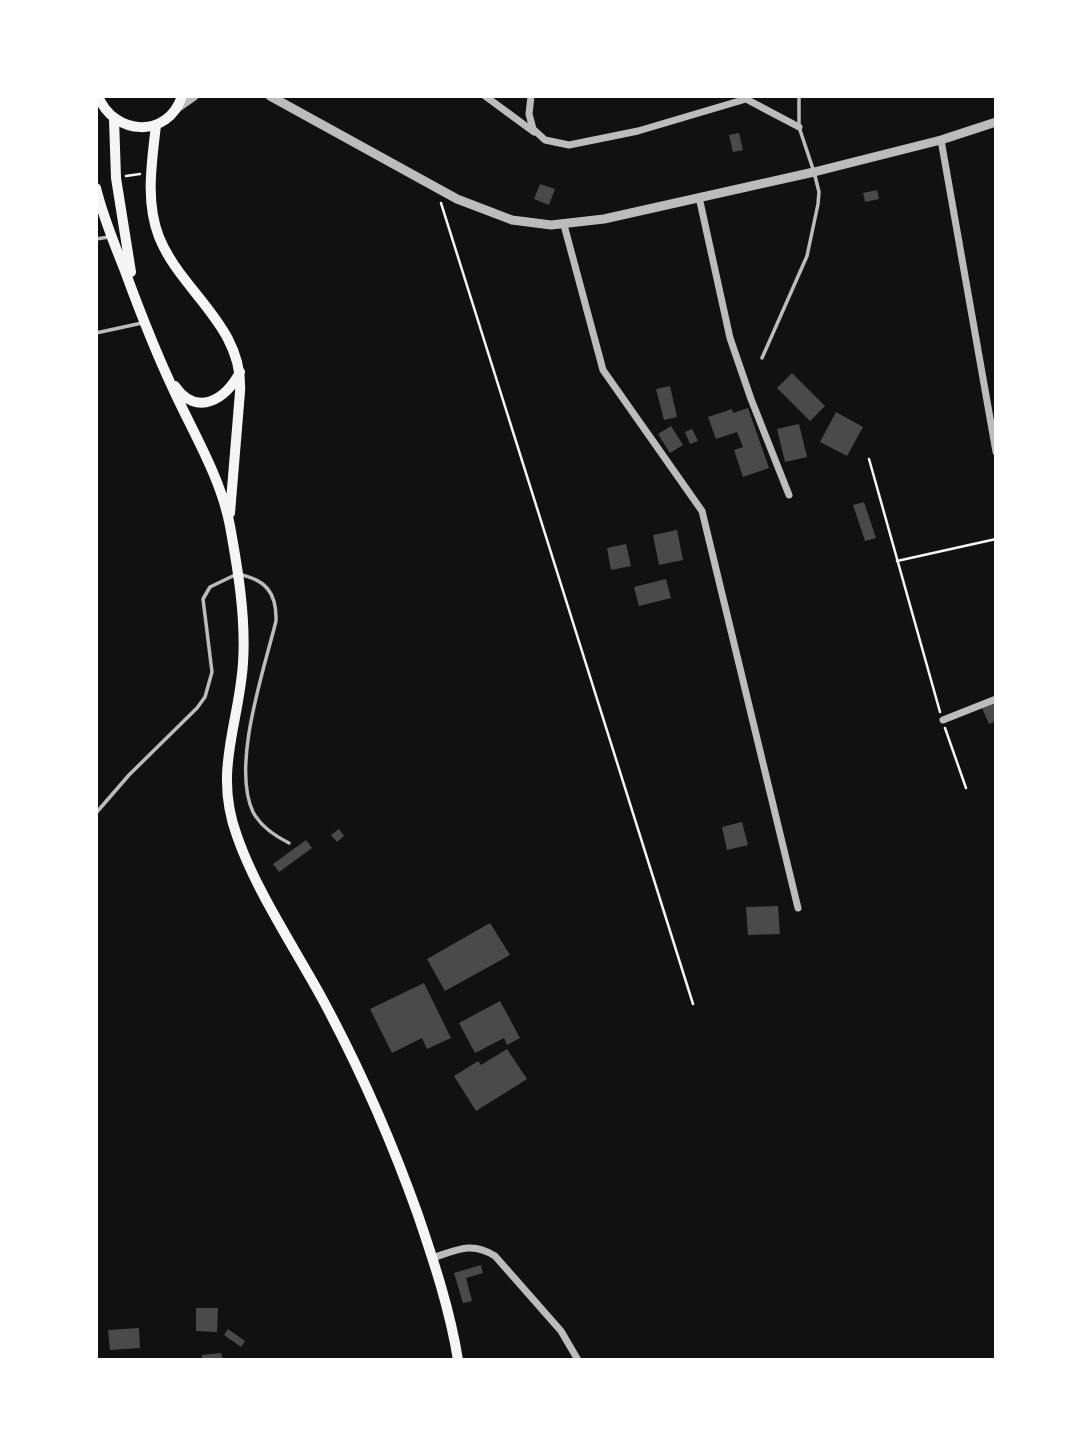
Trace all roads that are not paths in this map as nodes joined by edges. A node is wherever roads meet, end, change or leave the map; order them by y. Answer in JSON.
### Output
{"nodes":[{"id":1,"x":98,"y":96,"type":"edge"},
{"id":2,"x":182,"y":96,"type":"edge"},
{"id":3,"x":194,"y":96,"type":"edge"},
{"id":4,"x":271,"y":96,"type":"edge"},
{"id":5,"x":485,"y":96,"type":"edge"},
{"id":6,"x":531,"y":96,"type":"edge"},
{"id":7,"x":799,"y":96,"type":"edge"},
{"id":8,"x":177,"y":108,"type":"junction"},
{"id":9,"x":114,"y":119,"type":"junction"},
{"id":10,"x":996,"y":122,"type":"edge"},
{"id":11,"x":156,"y":125,"type":"junction"},
{"id":12,"x":799,"y":127,"type":"junction"},
{"id":13,"x":538,"y":135,"type":"junction"},
{"id":14,"x":941,"y":140,"type":"junction"},
{"id":15,"x":814,"y":172,"type":"junction"},
{"id":16,"x":96,"y":188,"type":"edge"},
{"id":17,"x":699,"y":197,"type":"junction"},
{"id":18,"x":564,"y":225,"type":"junction"},
{"id":19,"x":111,"y":237,"type":"junction"},
{"id":20,"x":96,"y":239,"type":"edge"},
{"id":21,"x":134,"y":297,"type":"junction"},
{"id":22,"x":144,"y":323,"type":"junction"},
{"id":23,"x":96,"y":333,"type":"edge"},
{"id":24,"x":762,"y":358,"type":"dead end"},
{"id":25,"x":159,"y":361,"type":"junction"},
{"id":26,"x":240,"y":372,"type":"junction"},
{"id":27,"x":996,"y":452,"type":"edge"},
{"id":28,"x":789,"y":495,"type":"dead end"},
{"id":29,"x":230,"y":523,"type":"junction"},
{"id":30,"x":237,"y":574,"type":"junction"},
{"id":31,"x":996,"y":699,"type":"edge"},
{"id":32,"x":943,"y":720,"type":"road end"},
{"id":33,"x":96,"y":813,"type":"edge"},
{"id":34,"x":289,"y":843,"type":"dead end"},
{"id":35,"x":798,"y":908,"type":"dead end"},
{"id":36,"x":432,"y":1258,"type":"junction"},
{"id":37,"x":458,"y":1360,"type":"edge"},
{"id":38,"x":578,"y":1360,"type":"edge"}],
"edges":[{"from":1,"to":9,"type":"main road"},
{"from":2,"to":8,"type":"main road"},
{"from":3,"to":8,"type":"street"},
{"from":4,"to":18,"type":"street"},
{"from":5,"to":13,"type":"street"},
{"from":6,"to":13,"type":"street"},
{"from":7,"to":12,"type":"lane"},
{"from":8,"to":11,"type":"main road"},
{"from":9,"to":11,"type":"main road"},
{"from":9,"to":21,"type":"main road"},
{"from":10,"to":14,"type":"street"},
{"from":11,"to":26,"type":"main road"},
{"from":12,"to":13,"type":"street"},
{"from":12,"to":15,"type":"lane"},
{"from":14,"to":15,"type":"street"},
{"from":14,"to":27,"type":"street"},
{"from":15,"to":17,"type":"street"},
{"from":15,"to":24,"type":"lane"},
{"from":16,"to":19,"type":"main road"},
{"from":17,"to":18,"type":"street"},
{"from":17,"to":28,"type":"street"},
{"from":18,"to":35,"type":"street"},
{"from":19,"to":20,"type":"lane"},
{"from":19,"to":21,"type":"main road"},
{"from":21,"to":22,"type":"main road"},
{"from":22,"to":23,"type":"lane"},
{"from":22,"to":25,"type":"main road"},
{"from":25,"to":26,"type":"main road"},
{"from":25,"to":29,"type":"main road"},
{"from":26,"to":29,"type":"main road"},
{"from":29,"to":30,"type":"main road"},
{"from":30,"to":33,"type":"lane"},
{"from":30,"to":34,"type":"lane"},
{"from":30,"to":36,"type":"main road"},
{"from":31,"to":32,"type":"street"},
{"from":36,"to":37,"type":"main road"},
{"from":36,"to":38,"type":"street"}]}
